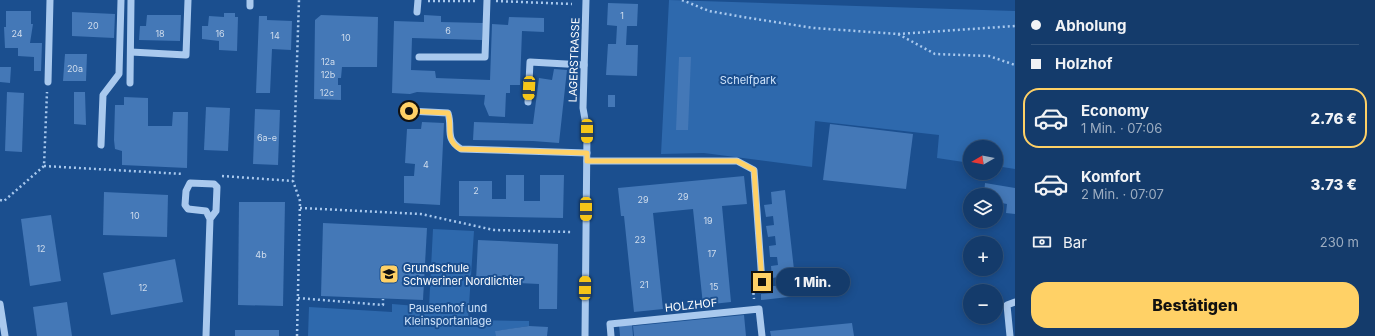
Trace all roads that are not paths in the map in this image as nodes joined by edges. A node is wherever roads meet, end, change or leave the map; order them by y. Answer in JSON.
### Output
{"nodes":[{"id":1,"x":50,"y":0,"type":"edge"},
{"id":2,"x":121,"y":0,"type":"edge"},
{"id":3,"x":131,"y":0,"type":"edge"},
{"id":4,"x":188,"y":0,"type":"edge"},
{"id":5,"x":418,"y":0,"type":"edge"},
{"id":6,"x":487,"y":0,"type":"edge"},
{"id":7,"x":586,"y":0,"type":"edge"},
{"id":8,"x":417,"y":12,"type":"dead end"},
{"id":9,"x":130,"y":52,"type":"junction"},
{"id":10,"x":419,"y":57,"type":"dead end"},
{"id":11,"x":584,"y":65,"type":"junction"},
{"id":12,"x":48,"y":82,"type":"road end"},
{"id":13,"x":130,"y":83,"type":"dead end"},
{"id":14,"x":528,"y":102,"type":"dead end"},
{"id":15,"x":409,"y":111,"type":"dead end"},
{"id":16,"x":101,"y":145,"type":"dead end"},
{"id":17,"x":587,"y":157,"type":"junction"},
{"id":18,"x":210,"y":219,"type":"junction"},
{"id":19,"x":762,"y":282,"type":"dead end"},
{"id":20,"x":1015,"y":302,"type":"edge"},
{"id":21,"x":0,"y":304,"type":"edge"},
{"id":22,"x":5,"y":336,"type":"edge"},
{"id":23,"x":206,"y":336,"type":"edge"},
{"id":24,"x":585,"y":336,"type":"edge"},
{"id":25,"x":611,"y":336,"type":"edge"},
{"id":26,"x":762,"y":336,"type":"edge"},
{"id":27,"x":1010,"y":336,"type":"edge"}],
"edges":[{"from":1,"to":12,"type":"street"},
{"from":2,"to":16,"type":"street"},
{"from":3,"to":9,"type":"street"},
{"from":4,"to":9,"type":"street"},
{"from":5,"to":8,"type":"street"},
{"from":6,"to":10,"type":"street"},
{"from":7,"to":11,"type":"street","name":"LAGERSTRASSE"},
{"from":9,"to":13,"type":"street"},
{"from":11,"to":14,"type":"street"},
{"from":11,"to":17,"type":"street","name":"LAGERSTRASSE"},
{"from":15,"to":17,"type":"street"},
{"from":17,"to":19,"type":"street"},
{"from":17,"to":24,"type":"street","name":"LAGERSTRASSE"},
{"from":18,"to":18,"type":"street"},
{"from":18,"to":23,"type":"street"},
{"from":20,"to":27,"type":"street"},
{"from":21,"to":22,"type":"street"},
{"from":25,"to":26,"type":"street","name":"HOLZHOF"}]}
